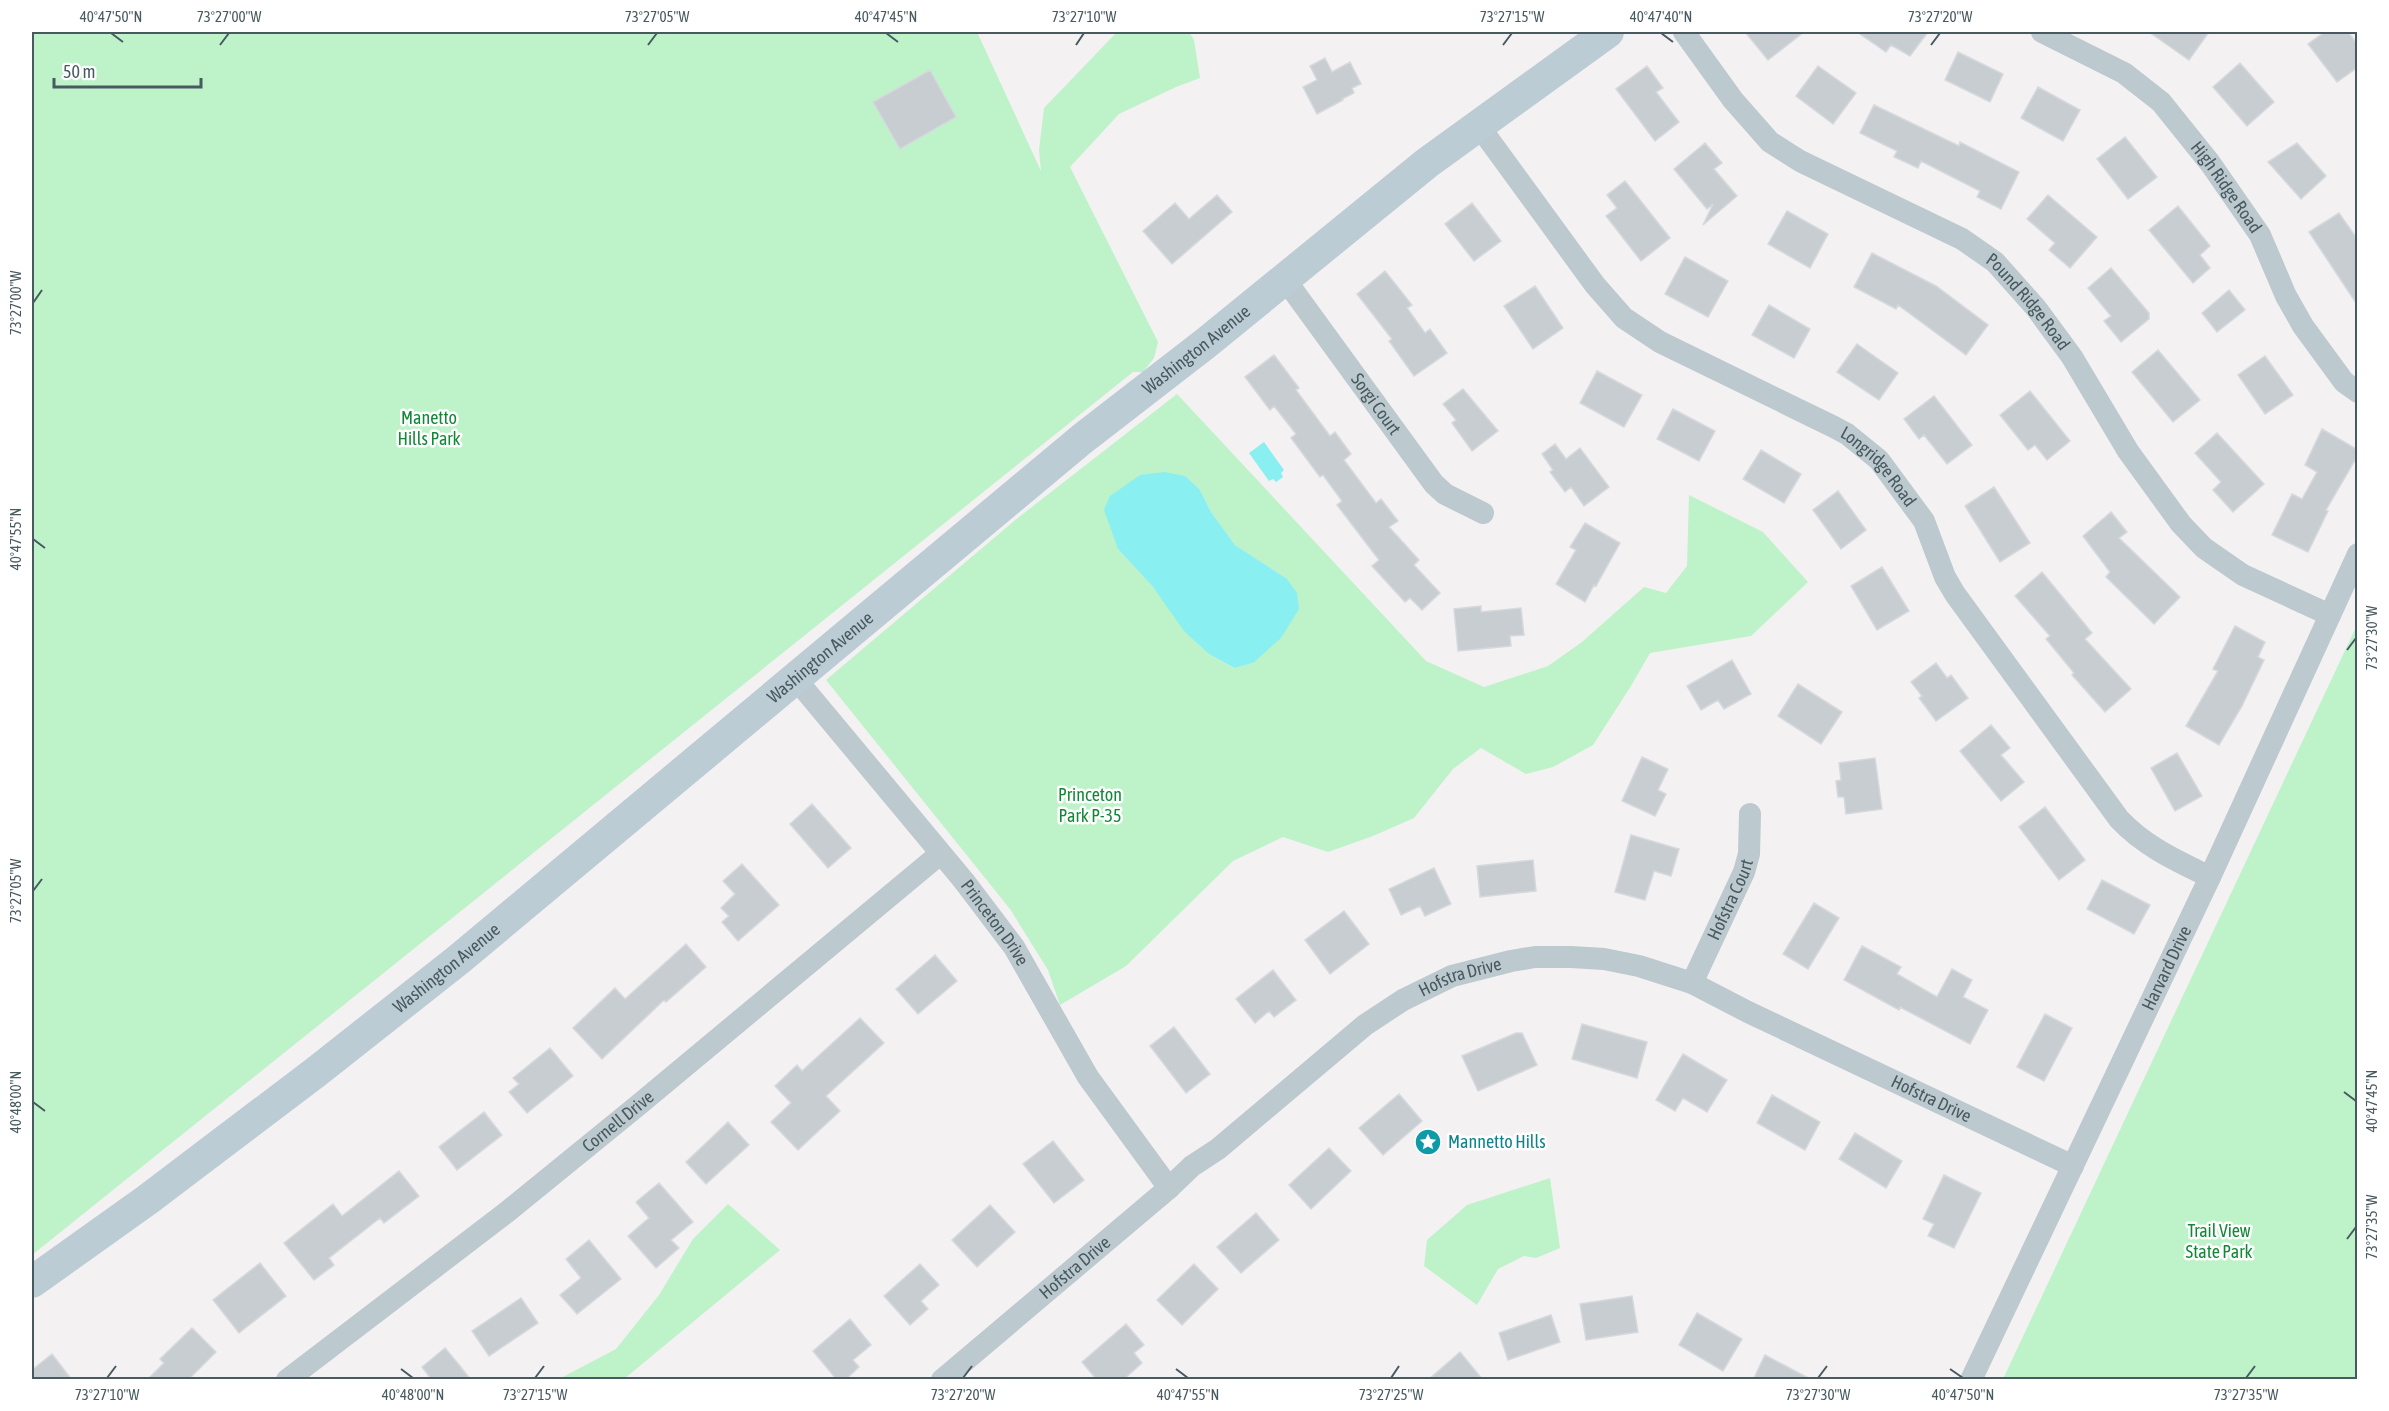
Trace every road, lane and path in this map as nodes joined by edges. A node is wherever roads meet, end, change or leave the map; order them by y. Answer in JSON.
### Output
{"nodes":[{"id":1,"x":1608,"y":32,"type":"edge"},
{"id":2,"x":1684,"y":32,"type":"edge"},
{"id":3,"x":2042,"y":32,"type":"edge"},
{"id":4,"x":1479,"y":126,"type":"junction"},
{"id":5,"x":1284,"y":278,"type":"junction"},
{"id":6,"x":2358,"y":392,"type":"edge"},
{"id":7,"x":1483,"y":513,"type":"dead end"},
{"id":8,"x":2358,"y":554,"type":"edge"},
{"id":9,"x":2330,"y":615,"type":"junction"},
{"id":10,"x":795,"y":678,"type":"junction"},
{"id":11,"x":1750,"y":814,"type":"dead end"},
{"id":12,"x":940,"y":854,"type":"junction"},
{"id":13,"x":2210,"y":877,"type":"junction"},
{"id":14,"x":1692,"y":983,"type":"junction"},
{"id":15,"x":2073,"y":1166,"type":"junction"},
{"id":16,"x":1169,"y":1188,"type":"junction"},
{"id":17,"x":32,"y":1282,"type":"edge"},
{"id":18,"x":287,"y":1380,"type":"edge"},
{"id":19,"x":942,"y":1380,"type":"edge"},
{"id":20,"x":1971,"y":1380,"type":"edge"}],
"edges":[{"from":1,"to":4,"type":"main road","name":"Washington Avenue"},
{"from":2,"to":9,"type":"street","name":"Pound Ridge Road"},
{"from":3,"to":6,"type":"street","name":"High Ridge Road"},
{"from":4,"to":5,"type":"main road","name":"Washington Avenue"},
{"from":4,"to":13,"type":"street","name":"Longridge Road"},
{"from":5,"to":7,"type":"street","name":"Sorgi Court"},
{"from":5,"to":10,"type":"main road","name":"Washington Avenue"},
{"from":8,"to":9,"type":"street","name":"Harvard Drive"},
{"from":9,"to":13,"type":"street","name":"Harvard Drive"},
{"from":10,"to":12,"type":"street","name":"Princeton Drive"},
{"from":10,"to":17,"type":"main road","name":"Washington Avenue"},
{"from":11,"to":14,"type":"street","name":"Hofstra Court"},
{"from":12,"to":16,"type":"street","name":"Princeton Drive"},
{"from":12,"to":18,"type":"street","name":"Cornell Drive"},
{"from":13,"to":15,"type":"street","name":"Harvard Drive"},
{"from":14,"to":15,"type":"street","name":"Hofstra Drive"},
{"from":14,"to":16,"type":"street","name":"Hofstra Drive"},
{"from":15,"to":20,"type":"street","name":"Harvard Drive"},
{"from":16,"to":19,"type":"street","name":"Hofstra Drive"}]}
